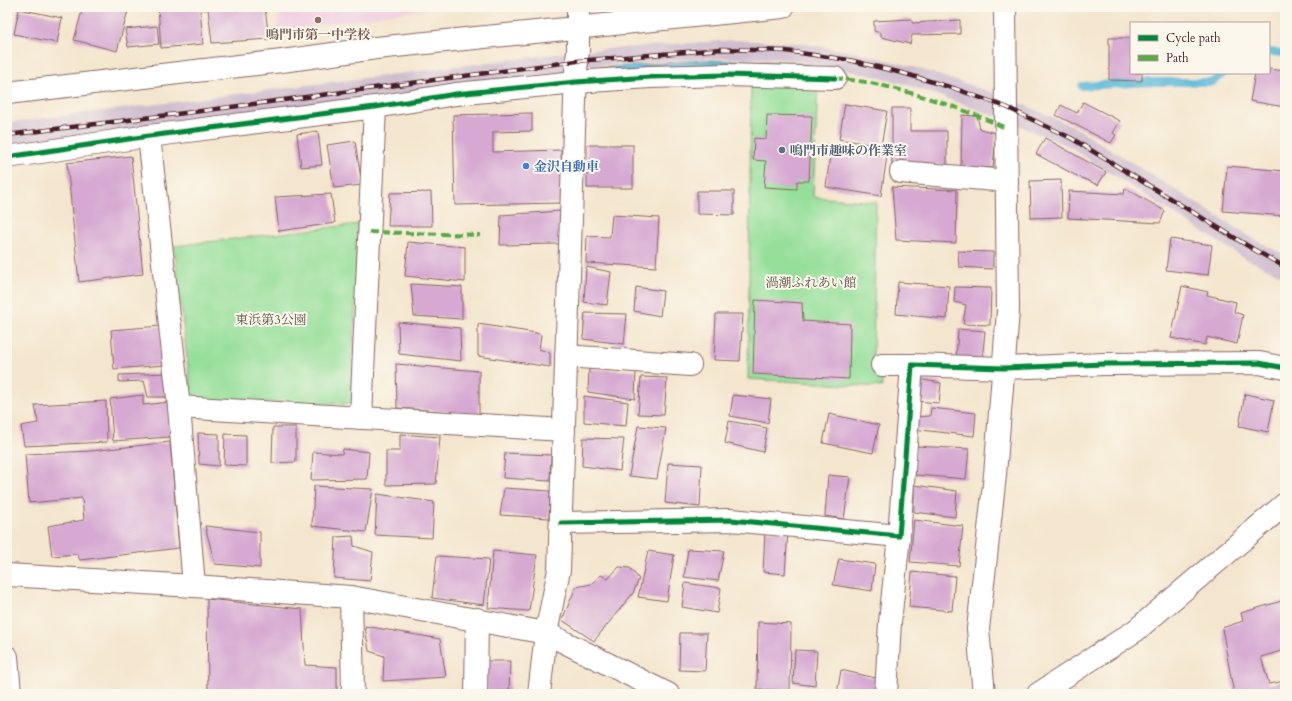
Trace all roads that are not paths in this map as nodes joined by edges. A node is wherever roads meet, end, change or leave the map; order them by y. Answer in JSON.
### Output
{"nodes":[{"id":1,"x":578,"y":7,"type":"edge"},
{"id":2,"x":783,"y":7,"type":"edge"},
{"id":3,"x":1005,"y":7,"type":"edge"},
{"id":4,"x":578,"y":28,"type":"junction"},
{"id":5,"x":835,"y":78,"type":"dead end"},
{"id":6,"x":576,"y":82,"type":"junction"},
{"id":7,"x":7,"y":93,"type":"edge"},
{"id":8,"x":375,"y":107,"type":"junction"},
{"id":9,"x":150,"y":136,"type":"junction"},
{"id":10,"x":7,"y":156,"type":"edge"},
{"id":11,"x":901,"y":172,"type":"dead end"},
{"id":12,"x":1007,"y":181,"type":"junction"},
{"id":13,"x":566,"y":356,"type":"junction"},
{"id":14,"x":690,"y":365,"type":"dead end"},
{"id":15,"x":882,"y":365,"type":"dead end"},
{"id":16,"x":912,"y":365,"type":"junction"},
{"id":17,"x":1003,"y":368,"type":"junction"},
{"id":18,"x":1285,"y":368,"type":"edge"},
{"id":19,"x":179,"y":407,"type":"junction"},
{"id":20,"x":361,"y":418,"type":"junction"},
{"id":21,"x":564,"y":430,"type":"junction"},
{"id":22,"x":1285,"y":504,"type":"edge"},
{"id":23,"x":561,"y":523,"type":"junction"},
{"id":24,"x":899,"y":536,"type":"junction"},
{"id":25,"x":7,"y":575,"type":"edge"},
{"id":26,"x":194,"y":586,"type":"junction"},
{"id":27,"x":351,"y":597,"type":"junction"},
{"id":28,"x":477,"y":620,"type":"junction"},
{"id":29,"x":546,"y":633,"type":"junction"},
{"id":30,"x":7,"y":657,"type":"edge"},
{"id":31,"x":10,"y":694,"type":"edge"},
{"id":32,"x":353,"y":694,"type":"edge"},
{"id":33,"x":476,"y":694,"type":"edge"},
{"id":34,"x":539,"y":694,"type":"edge"},
{"id":35,"x":668,"y":694,"type":"edge"},
{"id":36,"x":886,"y":694,"type":"edge"},
{"id":37,"x":984,"y":694,"type":"edge"},
{"id":38,"x":1038,"y":694,"type":"edge"}],
"edges":[{"from":1,"to":4,"type":"street"},
{"from":2,"to":4,"type":"street"},
{"from":3,"to":12,"type":"street"},
{"from":4,"to":6,"type":"street"},
{"from":4,"to":7,"type":"street"},
{"from":5,"to":6,"type":"street"},
{"from":6,"to":8,"type":"street"},
{"from":6,"to":13,"type":"street"},
{"from":8,"to":9,"type":"street"},
{"from":8,"to":20,"type":"street"},
{"from":9,"to":10,"type":"street"},
{"from":9,"to":19,"type":"street"},
{"from":11,"to":12,"type":"street"},
{"from":12,"to":17,"type":"street"},
{"from":13,"to":14,"type":"street"},
{"from":13,"to":21,"type":"street"},
{"from":15,"to":16,"type":"street"},
{"from":16,"to":17,"type":"street"},
{"from":16,"to":24,"type":"street"},
{"from":17,"to":18,"type":"street"},
{"from":17,"to":37,"type":"street"},
{"from":19,"to":20,"type":"street"},
{"from":19,"to":26,"type":"street"},
{"from":20,"to":21,"type":"street"},
{"from":21,"to":23,"type":"street"},
{"from":22,"to":38,"type":"street"},
{"from":23,"to":24,"type":"street"},
{"from":23,"to":29,"type":"street"},
{"from":24,"to":36,"type":"street"},
{"from":25,"to":26,"type":"street"},
{"from":26,"to":27,"type":"street"},
{"from":27,"to":28,"type":"street"},
{"from":27,"to":32,"type":"street"},
{"from":28,"to":29,"type":"street"},
{"from":28,"to":33,"type":"street"},
{"from":29,"to":34,"type":"street"},
{"from":29,"to":35,"type":"street"},
{"from":30,"to":31,"type":"street"}]}
